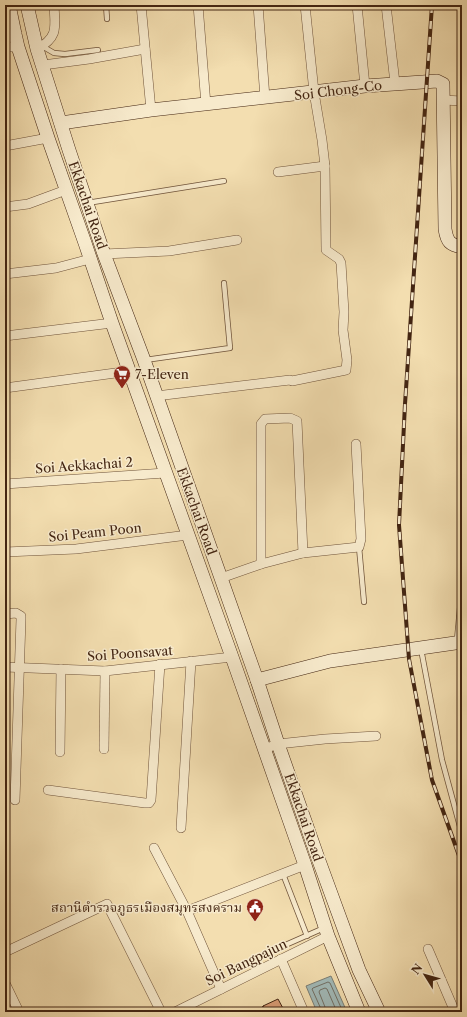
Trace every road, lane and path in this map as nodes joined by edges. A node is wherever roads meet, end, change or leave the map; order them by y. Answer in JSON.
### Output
{"nodes":[{"id":1,"x":9,"y":5,"type":"edge"},
{"id":2,"x":27,"y":5,"type":"edge"},
{"id":3,"x":54,"y":5,"type":"edge"},
{"id":4,"x":106,"y":5,"type":"edge"},
{"id":5,"x":141,"y":5,"type":"edge"},
{"id":6,"x":198,"y":5,"type":"edge"},
{"id":7,"x":258,"y":5,"type":"edge"},
{"id":8,"x":305,"y":5,"type":"edge"},
{"id":9,"x":357,"y":5,"type":"edge"},
{"id":10,"x":386,"y":5,"type":"edge"},
{"id":11,"x":107,"y":19,"type":"dead end"},
{"id":12,"x":18,"y":47,"type":"junction"},
{"id":13,"x":39,"y":47,"type":"junction"},
{"id":14,"x":5,"y":48,"type":"edge"},
{"id":15,"x":145,"y":49,"type":"junction"},
{"id":16,"x":98,"y":50,"type":"dead end"},
{"id":17,"x":43,"y":66,"type":"junction"},
{"id":18,"x":395,"y":83,"type":"junction"},
{"id":19,"x":365,"y":86,"type":"junction"},
{"id":20,"x":314,"y":92,"type":"junction"},
{"id":21,"x":265,"y":98,"type":"junction"},
{"id":22,"x":443,"y":100,"type":"junction"},
{"id":23,"x":462,"y":102,"type":"edge"},
{"id":24,"x":206,"y":105,"type":"junction"},
{"id":25,"x":151,"y":110,"type":"junction"},
{"id":26,"x":61,"y":123,"type":"junction"},
{"id":27,"x":48,"y":138,"type":"junction"},
{"id":28,"x":5,"y":146,"type":"edge"},
{"id":29,"x":325,"y":166,"type":"junction"},
{"id":30,"x":278,"y":172,"type":"dead end"},
{"id":31,"x":224,"y":181,"type":"dead end"},
{"id":32,"x":66,"y":190,"type":"junction"},
{"id":33,"x":87,"y":203,"type":"junction"},
{"id":34,"x":5,"y":208,"type":"edge"},
{"id":35,"x":237,"y":240,"type":"dead end"},
{"id":36,"x":462,"y":247,"type":"edge"},
{"id":37,"x":104,"y":254,"type":"junction"},
{"id":38,"x":90,"y":259,"type":"junction"},
{"id":39,"x":5,"y":274,"type":"edge"},
{"id":40,"x":224,"y":283,"type":"dead end"},
{"id":41,"x":112,"y":323,"type":"junction"},
{"id":42,"x":5,"y":336,"type":"edge"},
{"id":43,"x":144,"y":360,"type":"junction"},
{"id":44,"x":130,"y":371,"type":"junction"},
{"id":45,"x":5,"y":388,"type":"edge"},
{"id":46,"x":156,"y":396,"type":"junction"},
{"id":47,"x":356,"y":444,"type":"dead end"},
{"id":48,"x":165,"y":473,"type":"junction"},
{"id":49,"x":5,"y":484,"type":"edge"},
{"id":50,"x":188,"y":535,"type":"junction"},
{"id":51,"x":359,"y":548,"type":"junction"},
{"id":52,"x":5,"y":552,"type":"edge"},
{"id":53,"x":303,"y":553,"type":"junction"},
{"id":54,"x":261,"y":564,"type":"junction"},
{"id":55,"x":221,"y":578,"type":"junction"},
{"id":56,"x":462,"y":586,"type":"edge"},
{"id":57,"x":364,"y":602,"type":"dead end"},
{"id":58,"x":5,"y":614,"type":"edge"},
{"id":59,"x":460,"y":642,"type":"edge"},
{"id":60,"x":420,"y":647,"type":"junction"},
{"id":61,"x":232,"y":657,"type":"junction"},
{"id":62,"x":191,"y":661,"type":"junction"},
{"id":63,"x":160,"y":664,"type":"junction"},
{"id":64,"x":5,"y":667,"type":"edge"},
{"id":65,"x":19,"y":668,"type":"junction"},
{"id":66,"x":61,"y":669,"type":"junction"},
{"id":67,"x":105,"y":671,"type":"junction"},
{"id":68,"x":257,"y":680,"type":"junction"},
{"id":69,"x":376,"y":736,"type":"dead end"},
{"id":70,"x":278,"y":744,"type":"junction"},
{"id":71,"x":104,"y":749,"type":"dead end"},
{"id":72,"x":264,"y":749,"type":"junction"},
{"id":73,"x":60,"y":752,"type":"dead end"},
{"id":74,"x":48,"y":790,"type":"dead end"},
{"id":75,"x":15,"y":800,"type":"dead end"},
{"id":76,"x":181,"y":828,"type":"dead end"},
{"id":77,"x":462,"y":834,"type":"edge"},
{"id":78,"x":154,"y":848,"type":"dead end"},
{"id":79,"x":305,"y":865,"type":"junction"},
{"id":80,"x":283,"y":874,"type":"junction"},
{"id":81,"x":187,"y":911,"type":"junction"},
{"id":82,"x":327,"y":932,"type":"junction"},
{"id":83,"x":307,"y":936,"type":"junction"},
{"id":84,"x":428,"y":949,"type":"dead end"},
{"id":85,"x":274,"y":950,"type":"dead end"},
{"id":86,"x":5,"y":952,"type":"edge"},
{"id":87,"x":281,"y":959,"type":"junction"},
{"id":88,"x":5,"y":983,"type":"edge"},
{"id":89,"x":221,"y":989,"type":"junction"},
{"id":90,"x":19,"y":1012,"type":"edge"},
{"id":91,"x":161,"y":1012,"type":"edge"},
{"id":92,"x":175,"y":1012,"type":"edge"},
{"id":93,"x":304,"y":1012,"type":"edge"},
{"id":94,"x":359,"y":1012,"type":"edge"},
{"id":95,"x":379,"y":1012,"type":"edge"},
{"id":96,"x":455,"y":1012,"type":"edge"}],
"edges":[{"from":1,"to":12,"type":"main road","name":"Ekkachai Road"},
{"from":2,"to":13,"type":"main road","name":"Ekkachai Road"},
{"from":3,"to":13,"type":"street"},
{"from":4,"to":11,"type":"lane"},
{"from":5,"to":15,"type":"street"},
{"from":6,"to":24,"type":"street"},
{"from":7,"to":21,"type":"street"},
{"from":8,"to":20,"type":"street"},
{"from":9,"to":19,"type":"street"},
{"from":10,"to":18,"type":"street"},
{"from":12,"to":14,"type":"street"},
{"from":12,"to":27,"type":"main road","name":"Ekkachai Road"},
{"from":13,"to":16,"type":"lane"},
{"from":13,"to":17,"type":"main road","name":"Ekkachai Road"},
{"from":15,"to":17,"type":"street"},
{"from":15,"to":25,"type":"street"},
{"from":17,"to":26,"type":"main road","name":"Ekkachai Road"},
{"from":18,"to":19,"type":"main road","name":"Soi Chong-Co"},
{"from":18,"to":22,"type":"main road","name":"Soi Chong-Co"},
{"from":19,"to":20,"type":"main road","name":"Soi Chong-Co"},
{"from":20,"to":21,"type":"main road","name":"Soi Chong-Co"},
{"from":20,"to":29,"type":"street"},
{"from":21,"to":24,"type":"main road","name":"Soi Chong-Co"},
{"from":22,"to":23,"type":"street"},
{"from":22,"to":36,"type":"main road","name":"Soi Chong-Co"},
{"from":24,"to":25,"type":"main road","name":"Soi Chong-Co"},
{"from":25,"to":26,"type":"main road","name":"Soi Chong-Co"},
{"from":26,"to":33,"type":"main road","name":"Ekkachai Road"},
{"from":27,"to":28,"type":"street"},
{"from":27,"to":32,"type":"main road","name":"Ekkachai Road"},
{"from":29,"to":30,"type":"street"},
{"from":29,"to":46,"type":"street"},
{"from":31,"to":33,"type":"lane"},
{"from":32,"to":34,"type":"street"},
{"from":32,"to":38,"type":"main road","name":"Ekkachai Road"},
{"from":33,"to":37,"type":"main road","name":"Ekkachai Road"},
{"from":35,"to":37,"type":"street"},
{"from":37,"to":43,"type":"main road","name":"Ekkachai Road"},
{"from":38,"to":39,"type":"street"},
{"from":38,"to":41,"type":"main road","name":"Ekkachai Road"},
{"from":40,"to":43,"type":"lane"},
{"from":41,"to":42,"type":"street"},
{"from":41,"to":44,"type":"main road","name":"Ekkachai Road"},
{"from":43,"to":46,"type":"main road","name":"Ekkachai Road"},
{"from":44,"to":45,"type":"street"},
{"from":44,"to":48,"type":"main road","name":"Ekkachai Road"},
{"from":46,"to":55,"type":"main road","name":"Ekkachai Road"},
{"from":47,"to":51,"type":"street"},
{"from":48,"to":49,"type":"street","name":"Soi Aekkachai 2"},
{"from":48,"to":50,"type":"main road","name":"Ekkachai Road"},
{"from":50,"to":52,"type":"street","name":"Soi Peam Poon"},
{"from":50,"to":61,"type":"main road","name":"Ekkachai Road"},
{"from":51,"to":53,"type":"street"},
{"from":51,"to":57,"type":"lane"},
{"from":53,"to":54,"type":"street"},
{"from":53,"to":54,"type":"street"},
{"from":54,"to":55,"type":"street"},
{"from":55,"to":68,"type":"main road","name":"Ekkachai Road"},
{"from":56,"to":59,"type":"lane"},
{"from":58,"to":65,"type":"street"},
{"from":59,"to":60,"type":"main road"},
{"from":60,"to":68,"type":"main road"},
{"from":60,"to":77,"type":"lane"},
{"from":61,"to":62,"type":"street","name":"Soi Poonsavat"},
{"from":61,"to":72,"type":"main road","name":"Ekkachai Road"},
{"from":62,"to":63,"type":"street","name":"Soi Poonsavat"},
{"from":62,"to":76,"type":"street"},
{"from":63,"to":67,"type":"street","name":"Soi Poonsavat"},
{"from":63,"to":74,"type":"street"},
{"from":64,"to":65,"type":"street","name":"Soi Poonsavat"},
{"from":65,"to":66,"type":"street","name":"Soi Poonsavat"},
{"from":65,"to":75,"type":"street"},
{"from":66,"to":67,"type":"street","name":"Soi Poonsavat"},
{"from":66,"to":73,"type":"street"},
{"from":67,"to":71,"type":"street"},
{"from":68,"to":70,"type":"main road","name":"Ekkachai Road"},
{"from":69,"to":70,"type":"street"},
{"from":70,"to":72,"type":"street"},
{"from":70,"to":95,"type":"main road","name":"Ekkachai Road"},
{"from":72,"to":79,"type":"main road","name":"Ekkachai Road"},
{"from":78,"to":81,"type":"street"},
{"from":79,"to":80,"type":"street"},
{"from":79,"to":82,"type":"main road","name":"Ekkachai Road"},
{"from":80,"to":81,"type":"street"},
{"from":80,"to":83,"type":"lane"},
{"from":81,"to":89,"type":"street"},
{"from":82,"to":83,"type":"lane"},
{"from":82,"to":87,"type":"street","name":"Soi Bangpajun"},
{"from":82,"to":94,"type":"main road","name":"Ekkachai Road"},
{"from":83,"to":85,"type":"lane"},
{"from":84,"to":96,"type":"street"},
{"from":86,"to":91,"type":"street"},
{"from":87,"to":89,"type":"street","name":"Soi Bangpajun"},
{"from":87,"to":93,"type":"street"},
{"from":88,"to":90,"type":"street"},
{"from":89,"to":92,"type":"street","name":"Soi Bangpajun"}]}
